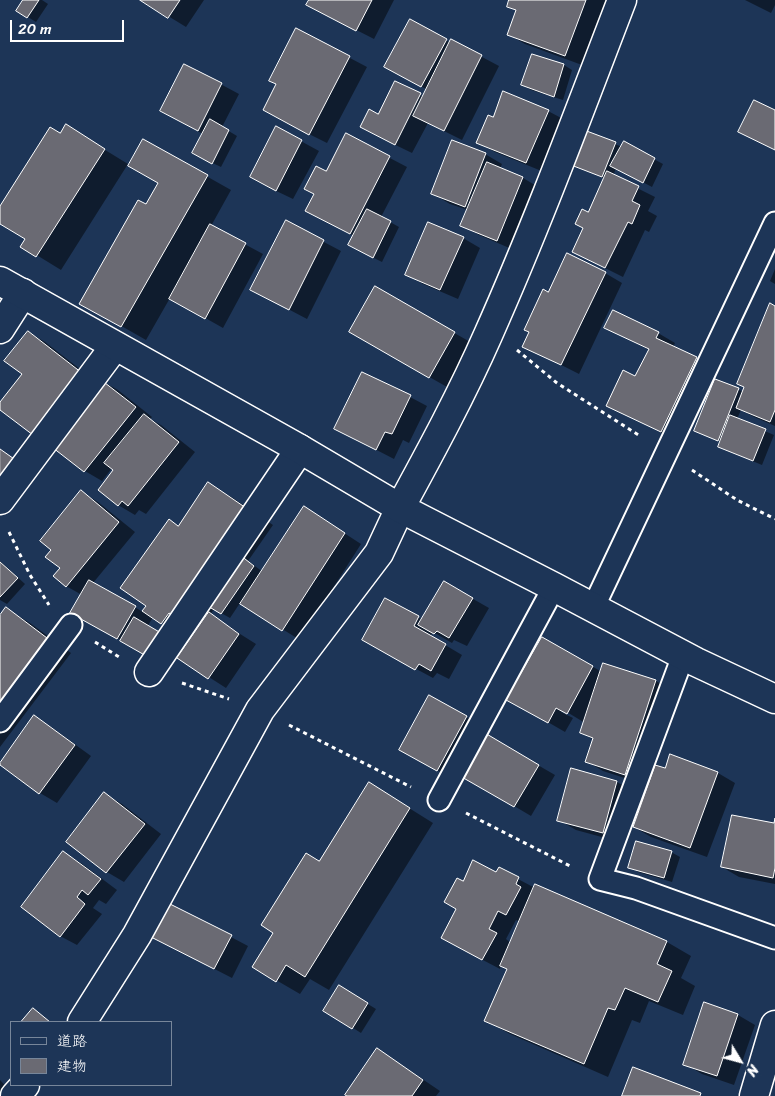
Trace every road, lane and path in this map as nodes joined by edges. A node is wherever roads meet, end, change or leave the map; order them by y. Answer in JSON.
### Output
{"nodes":[{"id":1,"x":622,"y":0,"type":"edge"},
{"id":2,"x":775,"y":223,"type":"edge"},
{"id":3,"x":12,"y":287,"type":"edge"},
{"id":4,"x":0,"y":329,"type":"edge"},
{"id":5,"x":488,"y":335,"type":"junction"},
{"id":6,"x":115,"y":346,"type":"junction"},
{"id":7,"x":300,"y":449,"type":"junction"},
{"id":8,"x":666,"y":454,"type":"junction"},
{"id":9,"x":0,"y":500,"type":"edge"},
{"id":10,"x":400,"y":508,"type":"junction"},
{"id":11,"x":775,"y":519,"type":"edge"},
{"id":12,"x":554,"y":587,"type":"junction"},
{"id":13,"x":593,"y":608,"type":"junction"},
{"id":14,"x":71,"y":625,"type":"dead end"},
{"id":15,"x":683,"y":656,"type":"junction"},
{"id":16,"x":149,"y":672,"type":"dead end"},
{"id":17,"x":775,"y":700,"type":"edge"},
{"id":18,"x":0,"y":722,"type":"edge"},
{"id":19,"x":439,"y":800,"type":"dead end"},
{"id":20,"x":775,"y":938,"type":"edge"},
{"id":21,"x":83,"y":1021,"type":"edge"},
{"id":22,"x":775,"y":1025,"type":"edge"},
{"id":23,"x":24,"y":1086,"type":"edge"},
{"id":24,"x":15,"y":1096,"type":"edge"},
{"id":25,"x":754,"y":1096,"type":"edge"}],
"edges":[{"from":1,"to":5,"type":"street"},
{"from":2,"to":8,"type":"lane"},
{"from":3,"to":4,"type":"street"},
{"from":3,"to":6,"type":"street"},
{"from":5,"to":8,"type":"path"},
{"from":5,"to":10,"type":"street"},
{"from":6,"to":7,"type":"street"},
{"from":6,"to":9,"type":"street"},
{"from":7,"to":10,"type":"street"},
{"from":7,"to":16,"type":"street"},
{"from":8,"to":11,"type":"path"},
{"from":8,"to":13,"type":"lane"},
{"from":10,"to":12,"type":"street"},
{"from":10,"to":21,"type":"street"},
{"from":12,"to":13,"type":"street"},
{"from":12,"to":19,"type":"lane"},
{"from":13,"to":15,"type":"street"},
{"from":14,"to":18,"type":"lane"},
{"from":15,"to":17,"type":"street"},
{"from":15,"to":20,"type":"lane"},
{"from":22,"to":25,"type":"street"},
{"from":23,"to":24,"type":"street"}]}
